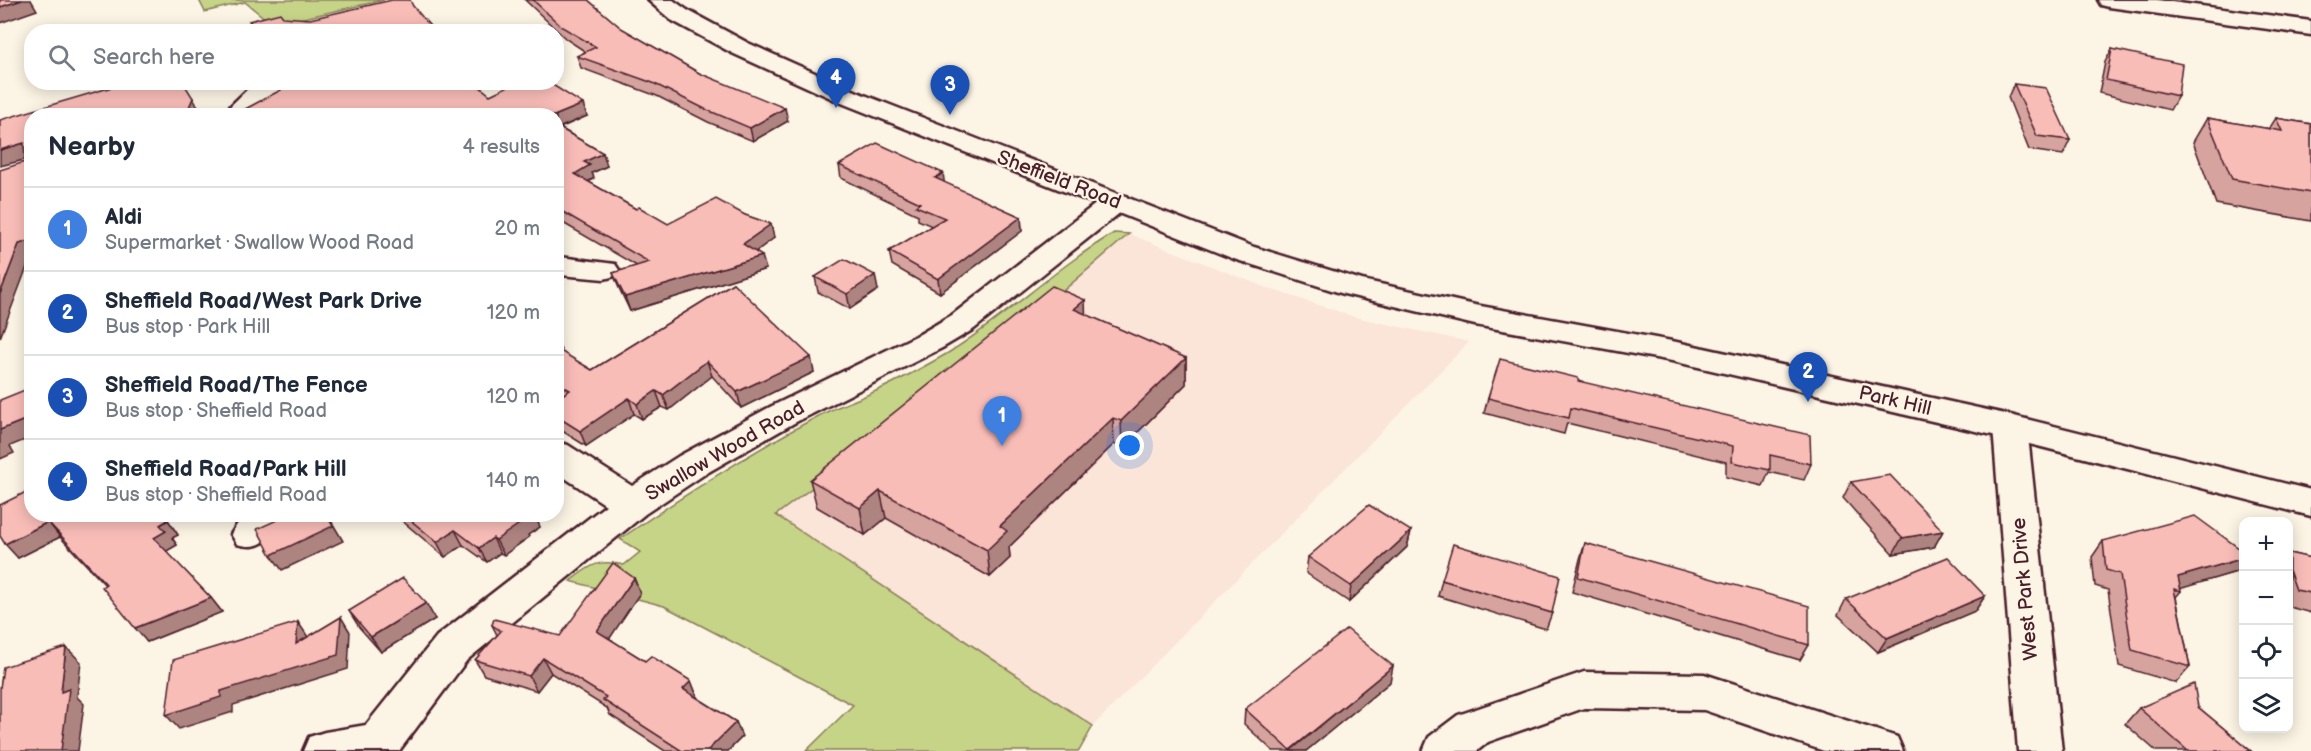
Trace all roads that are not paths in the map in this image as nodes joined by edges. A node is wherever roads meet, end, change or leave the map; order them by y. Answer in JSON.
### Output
{"nodes":[{"id":1,"x":659,"y":0,"type":"edge"},
{"id":2,"x":2109,"y":0,"type":"edge"},
{"id":3,"x":2311,"y":28,"type":"edge"},
{"id":4,"x":259,"y":90,"type":"edge"},
{"id":5,"x":240,"y":108,"type":"edge"},
{"id":6,"x":1116,"y":202,"type":"junction"},
{"id":7,"x":564,"y":264,"type":"edge"},
{"id":8,"x":604,"y":270,"type":"dead end"},
{"id":9,"x":1475,"y":315,"type":"joint"},
{"id":10,"x":2010,"y":427,"type":"junction"},
{"id":11,"x":564,"y":459,"type":"edge"},
{"id":12,"x":2311,"y":503,"type":"edge"},
{"id":13,"x":632,"y":504,"type":"junction"},
{"id":14,"x":378,"y":747,"type":"edge"},
{"id":15,"x":325,"y":751,"type":"edge"},
{"id":16,"x":1445,"y":751,"type":"edge"},
{"id":17,"x":1881,"y":751,"type":"edge"},
{"id":18,"x":2040,"y":751,"type":"edge"}],
"edges":[{"from":1,"to":6,"type":"street","name":"Sheffield Road"},
{"from":2,"to":3,"type":"street"},
{"from":4,"to":5,"type":"street"},
{"from":6,"to":9,"type":"street","name":"Sheffield Road"},
{"from":6,"to":13,"type":"street","name":"Swallow Wood Road"},
{"from":7,"to":8,"type":"street"},
{"from":9,"to":10,"type":"street","name":"Park Hill"},
{"from":10,"to":12,"type":"street","name":"Park Hill"},
{"from":10,"to":18,"type":"street","name":"West Park Drive"},
{"from":11,"to":13,"type":"street"},
{"from":13,"to":14,"type":"street","name":"Swallow Wood Road"},
{"from":14,"to":15,"type":"street"},
{"from":16,"to":17,"type":"street"}]}
